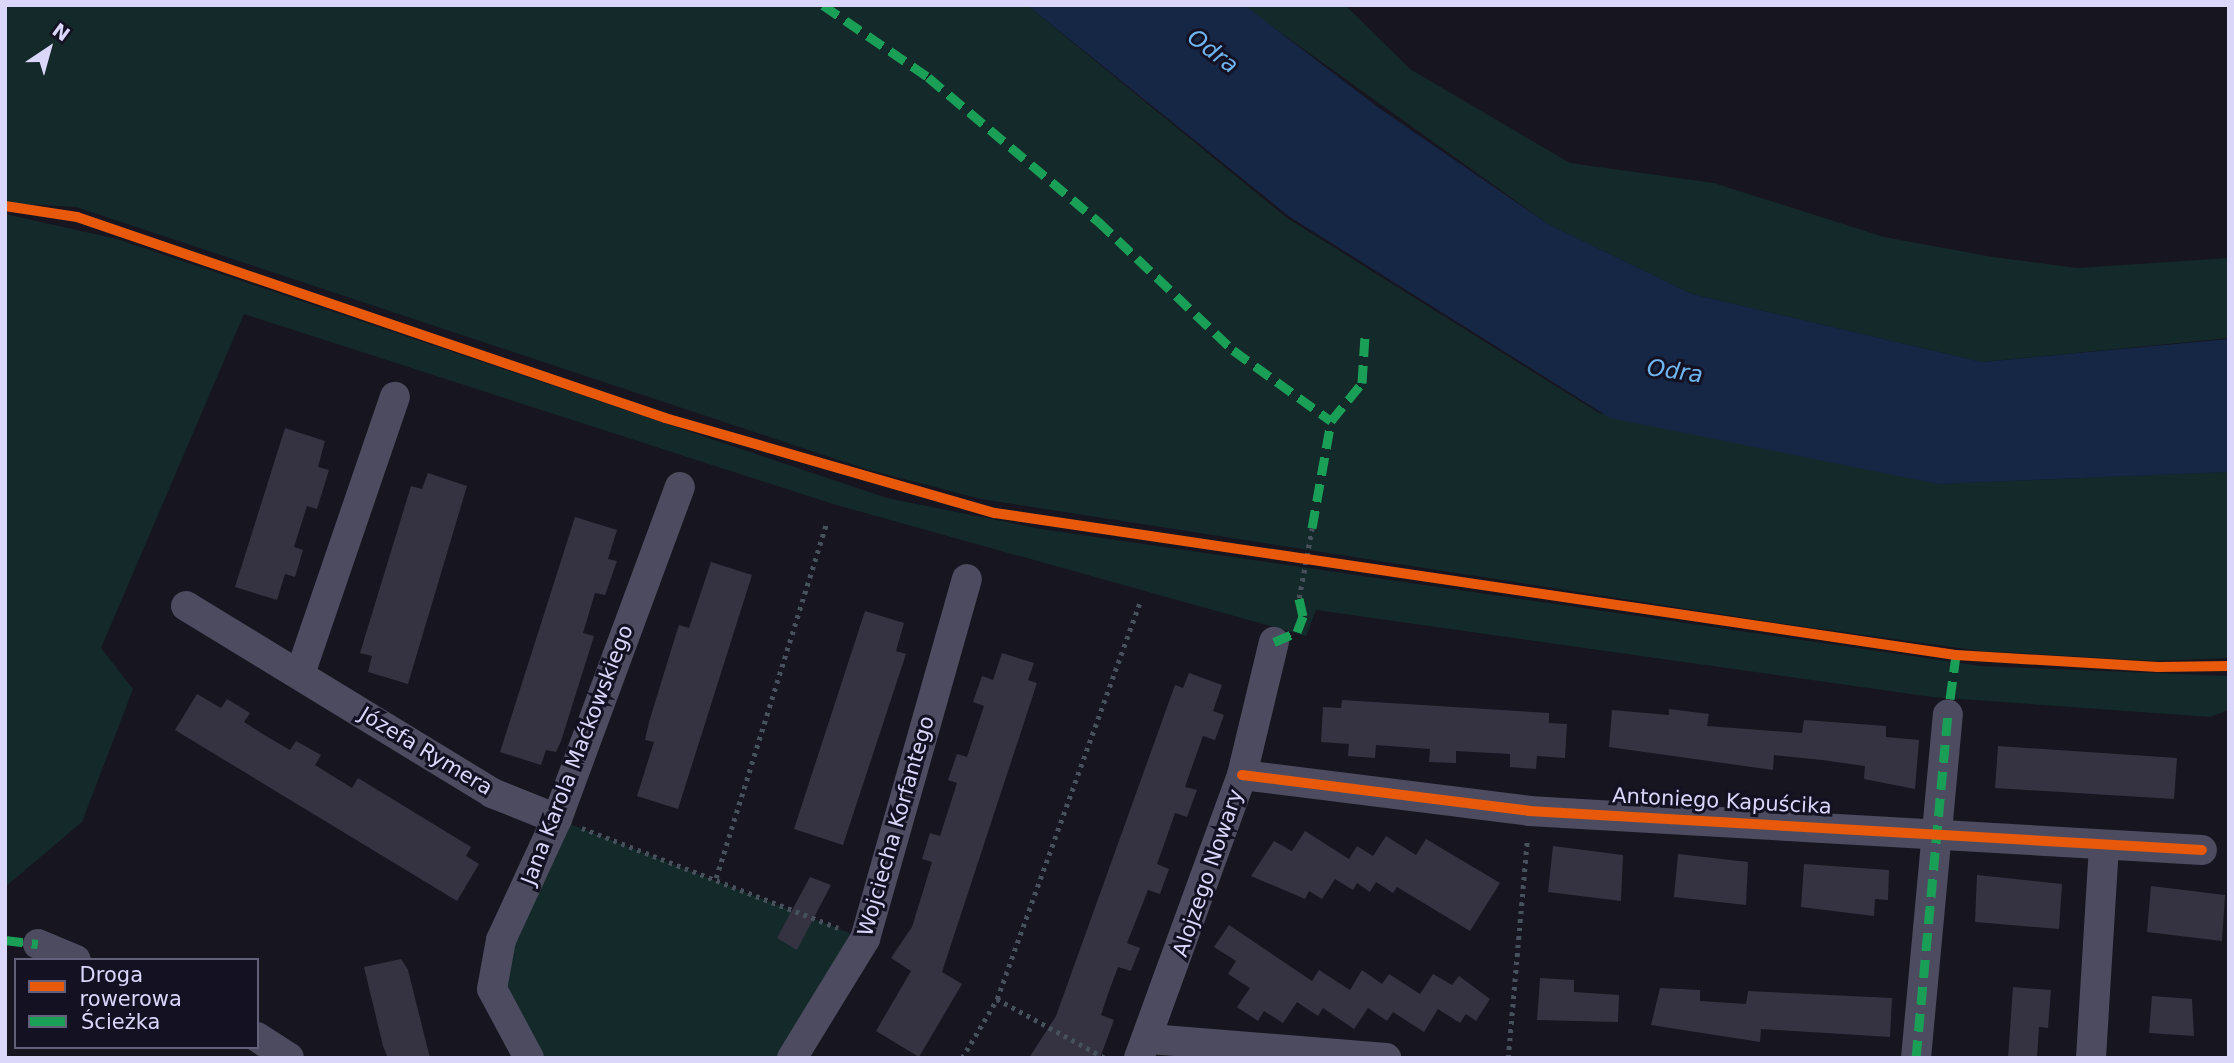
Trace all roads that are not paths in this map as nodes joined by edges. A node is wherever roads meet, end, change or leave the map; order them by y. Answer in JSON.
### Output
{"nodes":[{"id":1,"x":395,"y":397,"type":"dead end"},
{"id":2,"x":680,"y":486,"type":"dead end"},
{"id":3,"x":967,"y":579,"type":"dead end"},
{"id":4,"x":186,"y":606,"type":"dead end"},
{"id":5,"x":1274,"y":642,"type":"dead end"},
{"id":6,"x":300,"y":674,"type":"junction"},
{"id":7,"x":1948,"y":714,"type":"dead end"},
{"id":8,"x":1242,"y":775,"type":"junction"},
{"id":9,"x":557,"y":819,"type":"junction"},
{"id":10,"x":1934,"y":832,"type":"junction"},
{"id":11,"x":2104,"y":846,"type":"junction"},
{"id":12,"x":2202,"y":850,"type":"dead end"},
{"id":13,"x":38,"y":944,"type":"dead end"},
{"id":14,"x":71,"y":958,"type":"edge"},
{"id":15,"x":259,"y":1038,"type":"edge"},
{"id":16,"x":1144,"y":1048,"type":"edge"},
{"id":17,"x":289,"y":1058,"type":"edge"},
{"id":18,"x":529,"y":1058,"type":"edge"},
{"id":19,"x":792,"y":1058,"type":"edge"},
{"id":20,"x":1386,"y":1058,"type":"edge"},
{"id":21,"x":1916,"y":1058,"type":"edge"},
{"id":22,"x":2091,"y":1058,"type":"edge"}],
"edges":[{"from":1,"to":6,"type":"street"},
{"from":2,"to":9,"type":"street","name":"Jana Karola Maćkowskiego"},
{"from":3,"to":19,"type":"street","name":"Wojciecha Korfantego"},
{"from":4,"to":6,"type":"street","name":"Józefa Rymera"},
{"from":5,"to":8,"type":"street","name":"Alojzego Nowary"},
{"from":6,"to":9,"type":"street","name":"Józefa Rymera"},
{"from":7,"to":10,"type":"street"},
{"from":8,"to":10,"type":"street","name":"Antoniego Kapuścika"},
{"from":8,"to":16,"type":"street","name":"Alojzego Nowary"},
{"from":9,"to":18,"type":"street","name":"Jana Karola Maćkowskiego"},
{"from":10,"to":11,"type":"street","name":"Antoniego Kapuścika"},
{"from":10,"to":21,"type":"street"},
{"from":11,"to":12,"type":"street","name":"Antoniego Kapuścika"},
{"from":11,"to":22,"type":"street"},
{"from":13,"to":14,"type":"street"},
{"from":15,"to":17,"type":"street"},
{"from":16,"to":20,"type":"street"}]}
